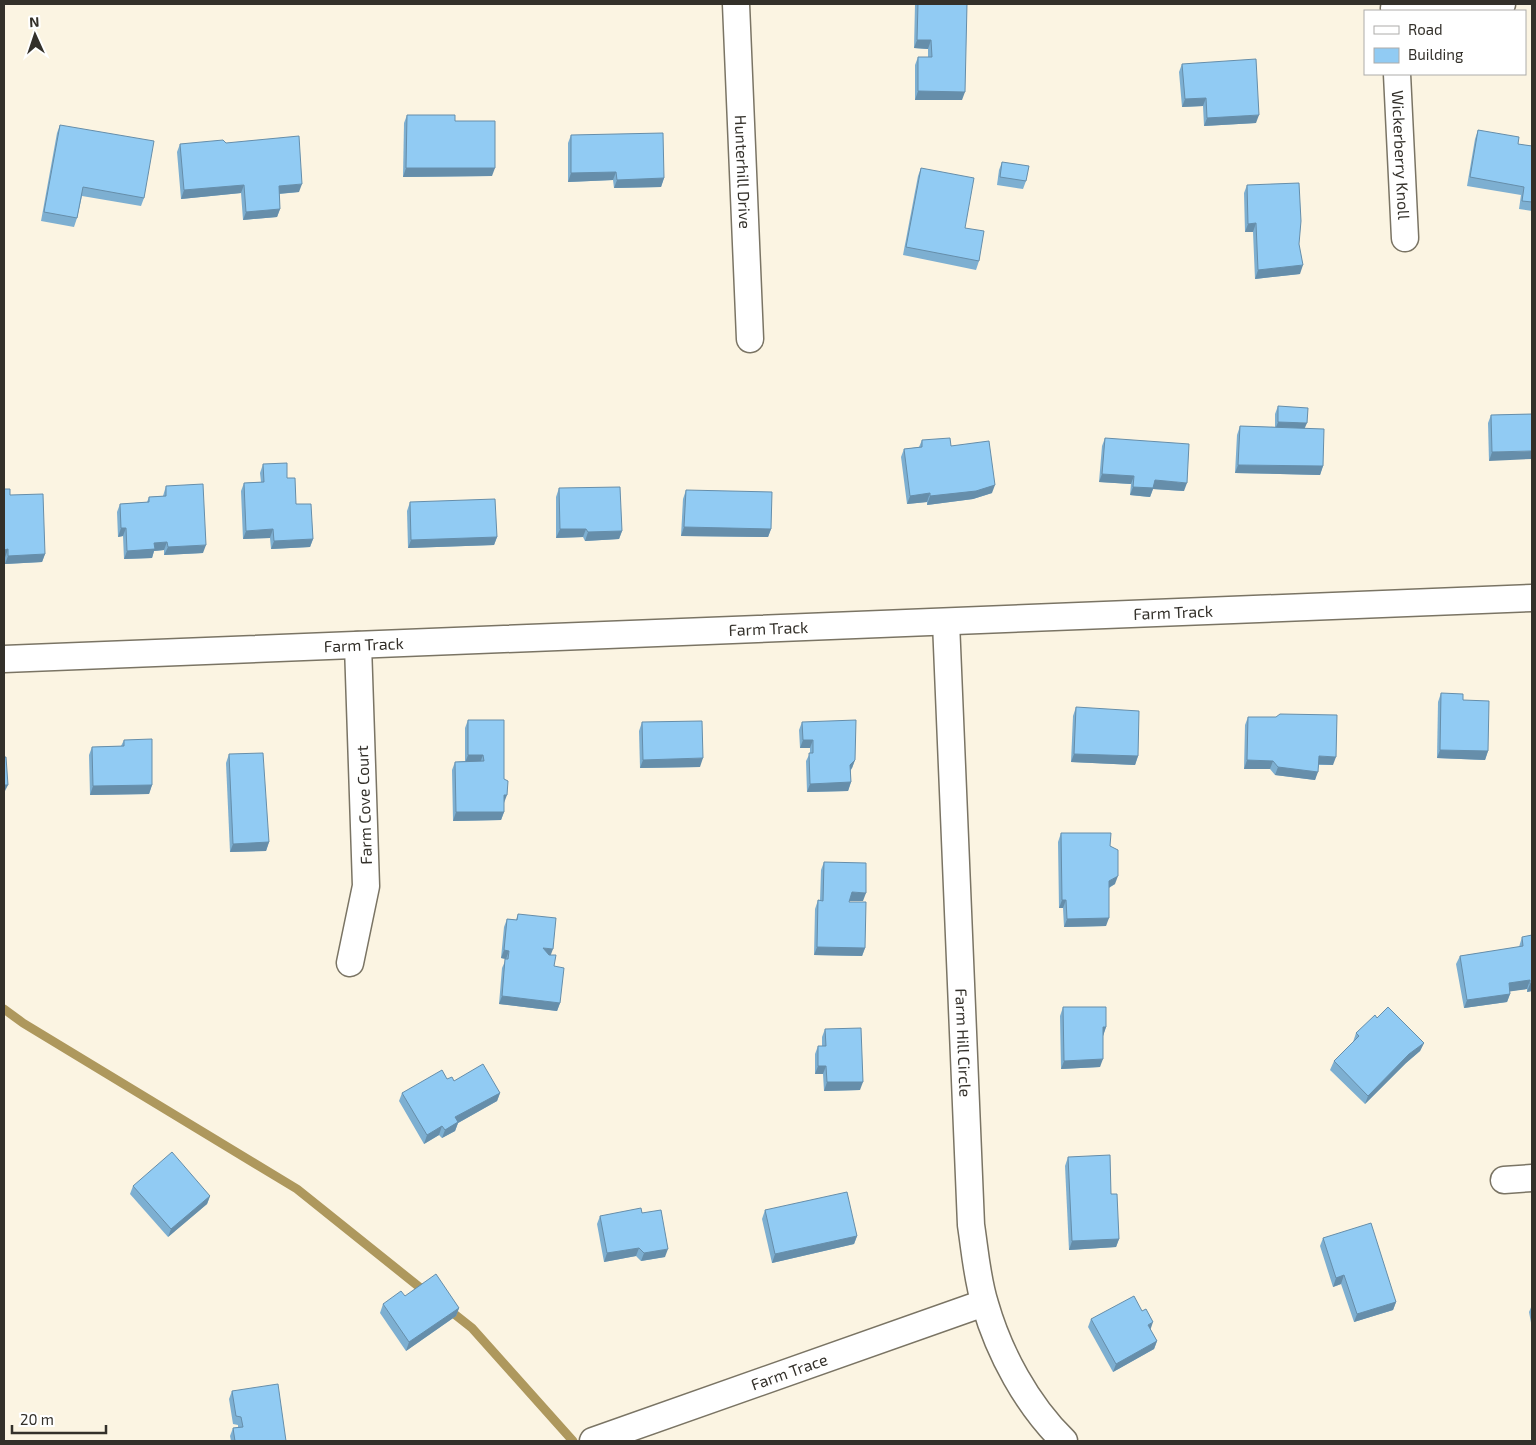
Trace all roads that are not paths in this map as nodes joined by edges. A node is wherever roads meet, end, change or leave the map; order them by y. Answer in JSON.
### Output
{"nodes":[{"id":1,"x":736,"y":4,"type":"edge"},
{"id":2,"x":1502,"y":4,"type":"edge"},
{"id":3,"x":1394,"y":8,"type":"edge"},
{"id":4,"x":1397,"y":75,"type":"edge"},
{"id":5,"x":1405,"y":238,"type":"dead end"},
{"id":6,"x":750,"y":339,"type":"dead end"},
{"id":7,"x":1532,"y":598,"type":"edge"},
{"id":8,"x":946,"y":622,"type":"junction"},
{"id":9,"x":358,"y":645,"type":"junction"},
{"id":10,"x":4,"y":659,"type":"edge"},
{"id":11,"x":350,"y":963,"type":"dead end"},
{"id":12,"x":1532,"y":1178,"type":"edge"},
{"id":13,"x":1504,"y":1180,"type":"dead end"},
{"id":14,"x":984,"y":1303,"type":"junction"},
{"id":15,"x":593,"y":1441,"type":"edge"},
{"id":16,"x":1064,"y":1441,"type":"edge"}],
"edges":[{"from":1,"to":6,"type":"street","name":"Hunterhill Drive"},
{"from":2,"to":3,"type":"street"},
{"from":4,"to":5,"type":"street","name":"Wickerberry Knoll"},
{"from":7,"to":8,"type":"street","name":"Farm Track"},
{"from":8,"to":9,"type":"street","name":"Farm Track"},
{"from":8,"to":14,"type":"street","name":"Farm Hill Circle"},
{"from":9,"to":10,"type":"street","name":"Farm Track"},
{"from":9,"to":11,"type":"street","name":"Farm Cove Court"},
{"from":12,"to":13,"type":"street"},
{"from":14,"to":15,"type":"street","name":"Farm Trace"},
{"from":14,"to":16,"type":"street","name":"Farm Hill Circle"}]}
